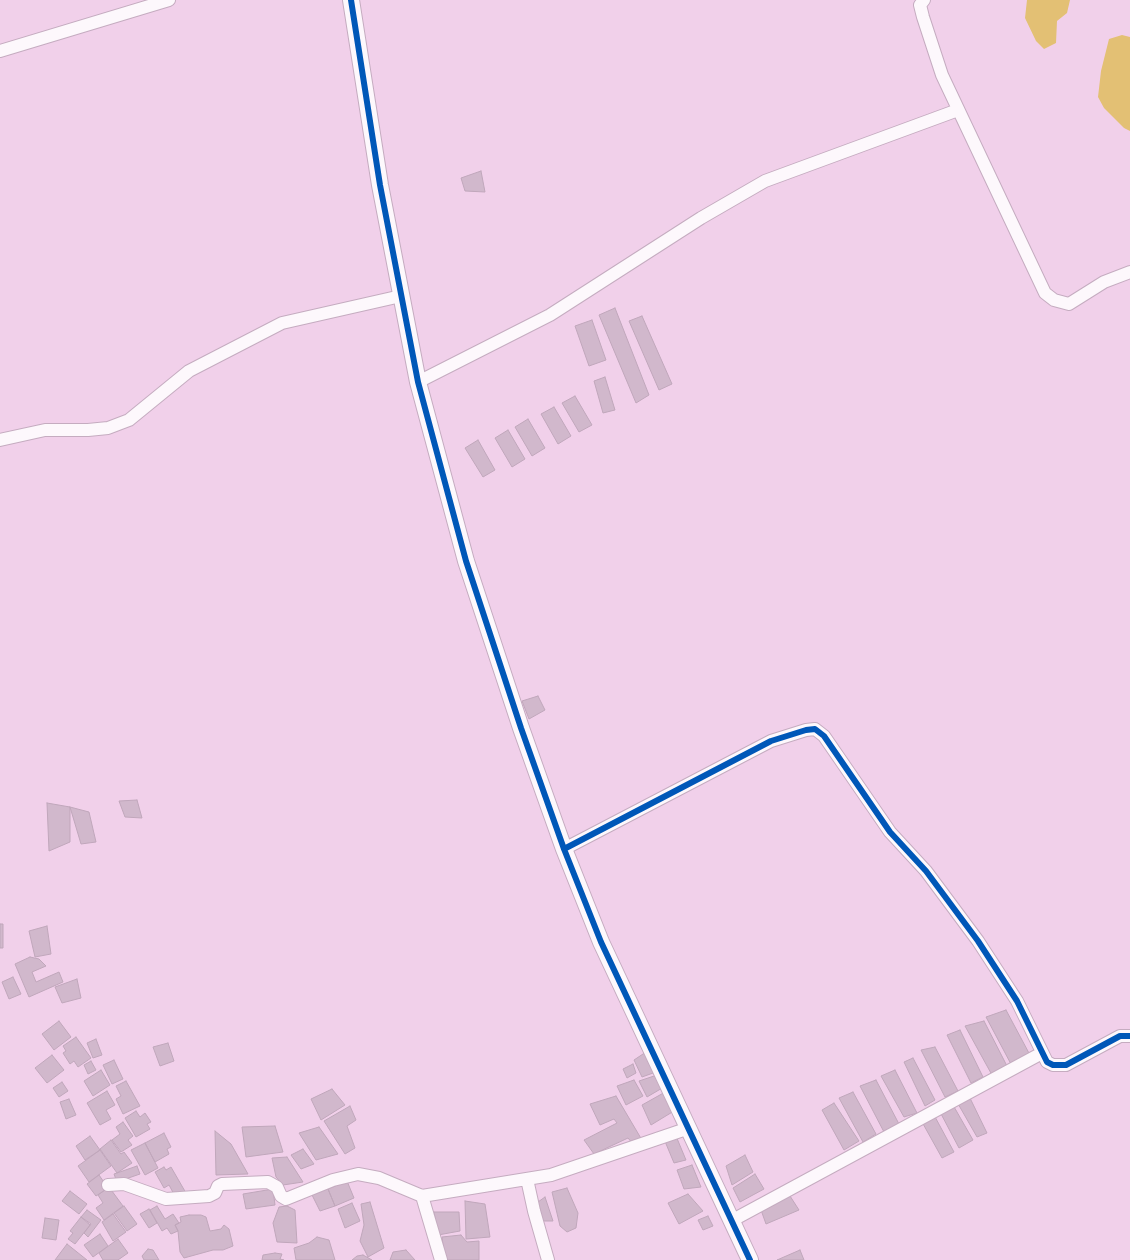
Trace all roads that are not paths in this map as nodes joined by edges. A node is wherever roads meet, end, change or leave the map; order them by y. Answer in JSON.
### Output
{"nodes":[{"id":1,"x":169,"y":0,"type":"edge"},
{"id":2,"x":351,"y":0,"type":"edge"},
{"id":3,"x":924,"y":0,"type":"edge"},
{"id":4,"x":0,"y":52,"type":"edge"},
{"id":5,"x":958,"y":110,"type":"junction"},
{"id":6,"x":1130,"y":272,"type":"edge"},
{"id":7,"x":401,"y":296,"type":"junction"},
{"id":8,"x":418,"y":382,"type":"junction"},
{"id":9,"x":0,"y":440,"type":"edge"},
{"id":10,"x":564,"y":849,"type":"junction"},
{"id":11,"x":1130,"y":1036,"type":"edge"},
{"id":12,"x":1042,"y":1053,"type":"junction"},
{"id":13,"x":689,"y":1128,"type":"junction"},
{"id":14,"x":527,"y":1178,"type":"junction"},
{"id":15,"x":108,"y":1185,"type":"dead end"},
{"id":16,"x":422,"y":1196,"type":"junction"},
{"id":17,"x":731,"y":1220,"type":"junction"},
{"id":18,"x":441,"y":1260,"type":"edge"},
{"id":19,"x":548,"y":1260,"type":"edge"},
{"id":20,"x":750,"y":1260,"type":"edge"}],
"edges":[{"from":1,"to":4,"type":"street"},
{"from":2,"to":7,"type":"street"},
{"from":3,"to":5,"type":"street"},
{"from":5,"to":6,"type":"street"},
{"from":5,"to":8,"type":"street"},
{"from":7,"to":8,"type":"street"},
{"from":7,"to":9,"type":"street"},
{"from":8,"to":10,"type":"street"},
{"from":10,"to":12,"type":"street"},
{"from":10,"to":13,"type":"street"},
{"from":11,"to":12,"type":"street"},
{"from":12,"to":17,"type":"street"},
{"from":13,"to":14,"type":"street"},
{"from":13,"to":17,"type":"street"},
{"from":14,"to":16,"type":"street"},
{"from":14,"to":19,"type":"street"},
{"from":15,"to":16,"type":"street"},
{"from":16,"to":18,"type":"street"},
{"from":17,"to":20,"type":"street"}]}
